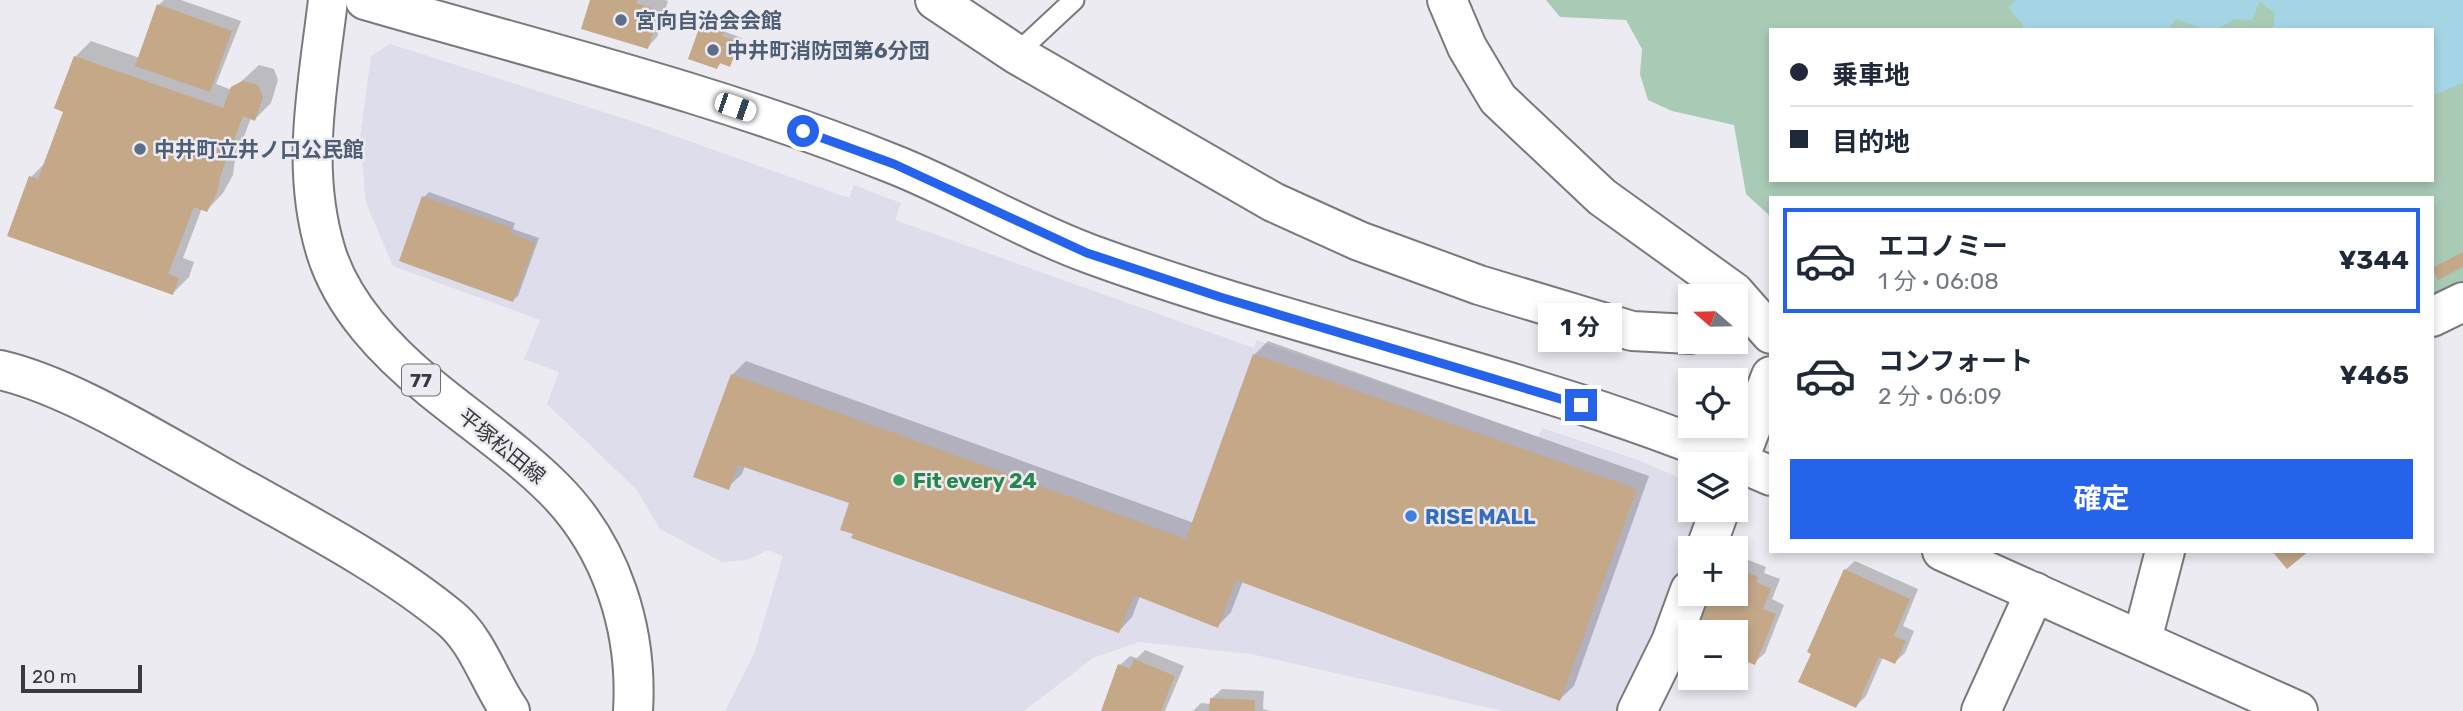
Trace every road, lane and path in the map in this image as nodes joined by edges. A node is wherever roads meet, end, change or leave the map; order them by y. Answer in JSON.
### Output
{"nodes":[{"id":1,"x":328,"y":0,"type":"edge"},
{"id":2,"x":365,"y":0,"type":"edge"},
{"id":3,"x":935,"y":0,"type":"edge"},
{"id":4,"x":1074,"y":0,"type":"edge"},
{"id":5,"x":1447,"y":0,"type":"edge"},
{"id":6,"x":1016,"y":54,"type":"junction"},
{"id":7,"x":2463,"y":302,"type":"edge"},
{"id":8,"x":2434,"y":316,"type":"edge"},
{"id":9,"x":1769,"y":330,"type":"edge"},
{"id":10,"x":1769,"y":332,"type":"edge"},
{"id":11,"x":1678,"y":333,"type":"edge"},
{"id":12,"x":1748,"y":333,"type":"edge"},
{"id":13,"x":0,"y":370,"type":"edge"},
{"id":14,"x":1769,"y":384,"type":"edge"},
{"id":15,"x":1707,"y":452,"type":"edge"},
{"id":16,"x":1748,"y":468,"type":"edge"},
{"id":17,"x":1946,"y":553,"type":"edge"},
{"id":18,"x":2164,"y":553,"type":"edge"},
{"id":19,"x":2035,"y":593,"type":"junction"},
{"id":20,"x":1684,"y":606,"type":"edge"},
{"id":21,"x":2142,"y":640,"type":"junction"},
{"id":22,"x":510,"y":711,"type":"edge"},
{"id":23,"x":633,"y":711,"type":"edge"},
{"id":24,"x":1637,"y":711,"type":"edge"},
{"id":25,"x":1981,"y":711,"type":"edge"},
{"id":26,"x":2298,"y":711,"type":"edge"}],
"edges":[{"from":1,"to":23,"type":"street","name":"平塚松田線","number":"77"},
{"from":2,"to":15,"type":"street"},
{"from":3,"to":6,"type":"street"},
{"from":4,"to":6,"type":"lane"},
{"from":5,"to":9,"type":"street"},
{"from":6,"to":11,"type":"street"},
{"from":7,"to":8,"type":"street"},
{"from":10,"to":12,"type":"street"},
{"from":13,"to":22,"type":"street"},
{"from":14,"to":16,"type":"street"},
{"from":17,"to":19,"type":"street"},
{"from":18,"to":21,"type":"street"},
{"from":19,"to":21,"type":"street"},
{"from":19,"to":25,"type":"street"},
{"from":20,"to":24,"type":"street"},
{"from":21,"to":26,"type":"street"}]}
